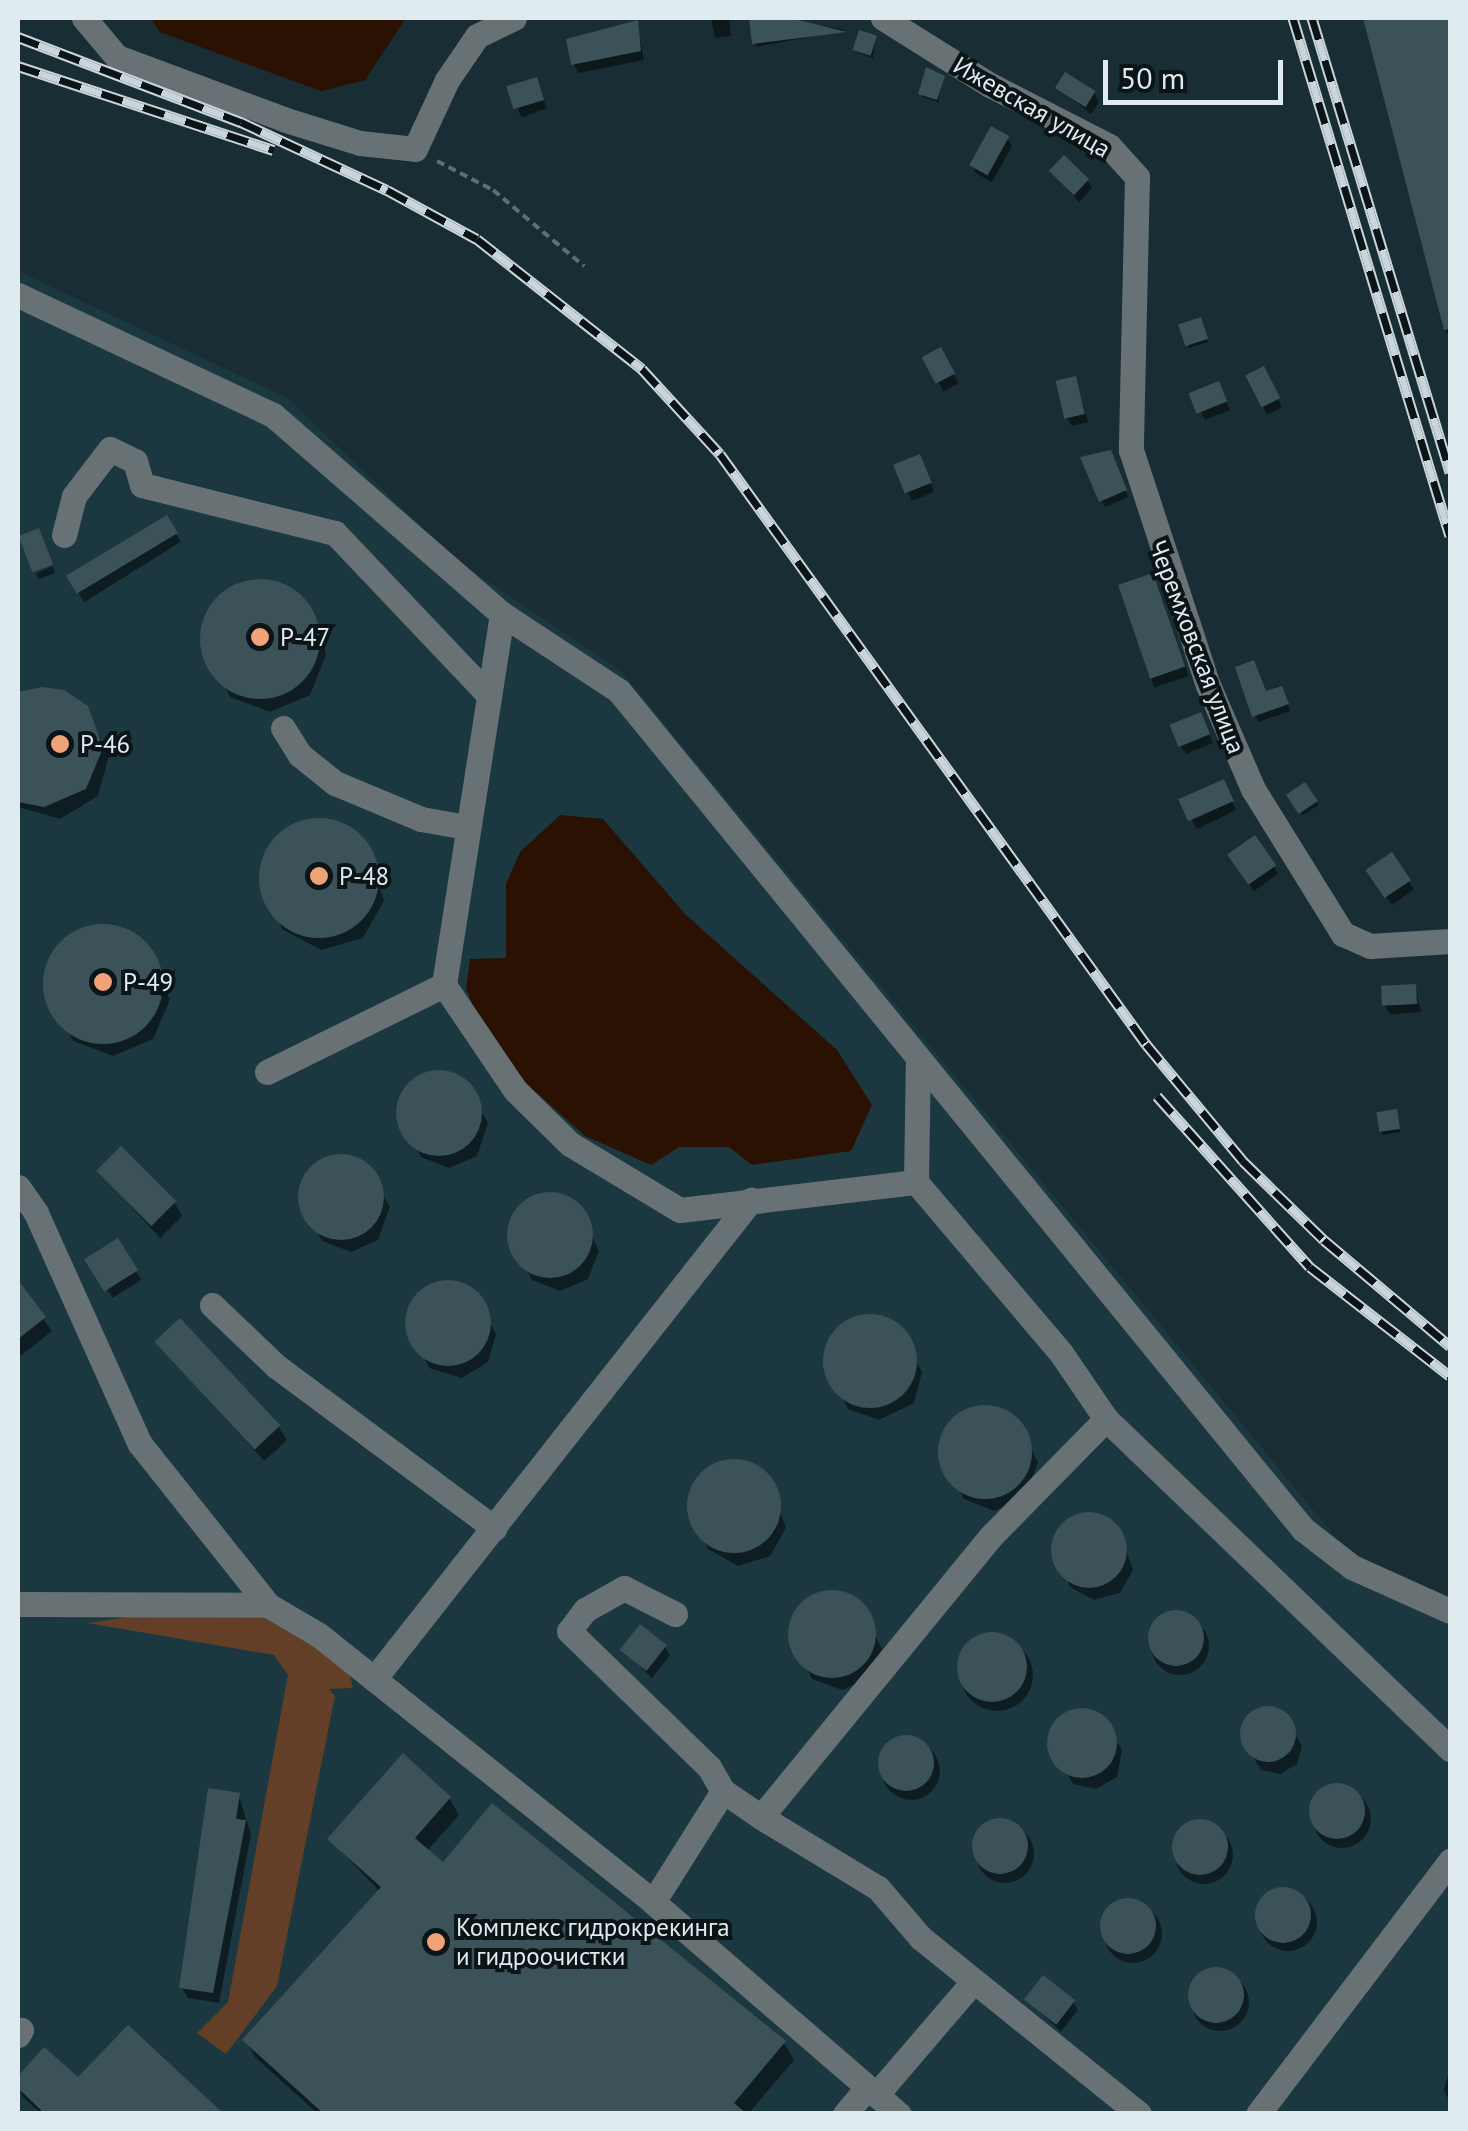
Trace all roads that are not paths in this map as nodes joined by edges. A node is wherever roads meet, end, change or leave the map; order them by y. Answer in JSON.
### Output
{"nodes":[{"id":1,"x":84,"y":18,"type":"edge"},
{"id":2,"x":514,"y":18,"type":"edge"},
{"id":3,"x":883,"y":18,"type":"edge"},
{"id":4,"x":1139,"y":224,"type":"joint"},
{"id":5,"x":18,"y":295,"type":"edge"},
{"id":6,"x":64,"y":535,"type":"dead end"},
{"id":7,"x":502,"y":614,"type":"junction"},
{"id":8,"x":489,"y":695,"type":"junction"},
{"id":9,"x":283,"y":728,"type":"dead end"},
{"id":10,"x":466,"y":826,"type":"junction"},
{"id":11,"x":1450,"y":941,"type":"edge"},
{"id":12,"x":444,"y":985,"type":"junction"},
{"id":13,"x":918,"y":1059,"type":"junction"},
{"id":14,"x":267,"y":1072,"type":"dead end"},
{"id":15,"x":916,"y":1182,"type":"junction"},
{"id":16,"x":18,"y":1187,"type":"edge"},
{"id":17,"x":751,"y":1200,"type":"junction"},
{"id":18,"x":27,"y":1219,"type":"edge"},
{"id":19,"x":212,"y":1304,"type":"dead end"},
{"id":20,"x":1106,"y":1419,"type":"junction"},
{"id":21,"x":494,"y":1528,"type":"junction"},
{"id":22,"x":18,"y":1604,"type":"edge"},
{"id":23,"x":268,"y":1606,"type":"junction"},
{"id":24,"x":1450,"y":1611,"type":"edge"},
{"id":25,"x":675,"y":1614,"type":"dead end"},
{"id":26,"x":374,"y":1679,"type":"junction"},
{"id":27,"x":1450,"y":1750,"type":"edge"},
{"id":28,"x":723,"y":1791,"type":"junction"},
{"id":29,"x":761,"y":1817,"type":"junction"},
{"id":30,"x":1450,"y":1861,"type":"edge"},
{"id":31,"x":653,"y":1902,"type":"junction"},
{"id":32,"x":973,"y":1982,"type":"junction"},
{"id":33,"x":872,"y":2091,"type":"junction"},
{"id":34,"x":846,"y":2114,"type":"edge"},
{"id":35,"x":900,"y":2114,"type":"edge"},
{"id":36,"x":1139,"y":2114,"type":"edge"},
{"id":37,"x":1258,"y":2114,"type":"edge"}],
"edges":[{"from":1,"to":2,"type":"street"},
{"from":3,"to":4,"type":"street","name":"Ижевская улица"},
{"from":4,"to":11,"type":"street","name":"Черемховская улица"},
{"from":5,"to":7,"type":"street"},
{"from":6,"to":8,"type":"street"},
{"from":7,"to":8,"type":"street"},
{"from":7,"to":13,"type":"street"},
{"from":8,"to":10,"type":"street"},
{"from":9,"to":10,"type":"street"},
{"from":10,"to":12,"type":"street"},
{"from":12,"to":14,"type":"street"},
{"from":12,"to":17,"type":"street"},
{"from":13,"to":15,"type":"street"},
{"from":13,"to":24,"type":"street"},
{"from":15,"to":17,"type":"street"},
{"from":15,"to":20,"type":"street"},
{"from":16,"to":18,"type":"street"},
{"from":17,"to":21,"type":"street"},
{"from":18,"to":23,"type":"street"},
{"from":19,"to":21,"type":"street"},
{"from":20,"to":27,"type":"street"},
{"from":20,"to":29,"type":"street"},
{"from":21,"to":26,"type":"street"},
{"from":22,"to":23,"type":"street"},
{"from":23,"to":26,"type":"street"},
{"from":25,"to":28,"type":"street"},
{"from":26,"to":31,"type":"street"},
{"from":28,"to":29,"type":"street"},
{"from":28,"to":31,"type":"street"},
{"from":29,"to":32,"type":"street"},
{"from":30,"to":37,"type":"street"},
{"from":31,"to":33,"type":"street"},
{"from":32,"to":33,"type":"street"},
{"from":32,"to":36,"type":"street"},
{"from":33,"to":34,"type":"street"},
{"from":33,"to":35,"type":"street"}]}
